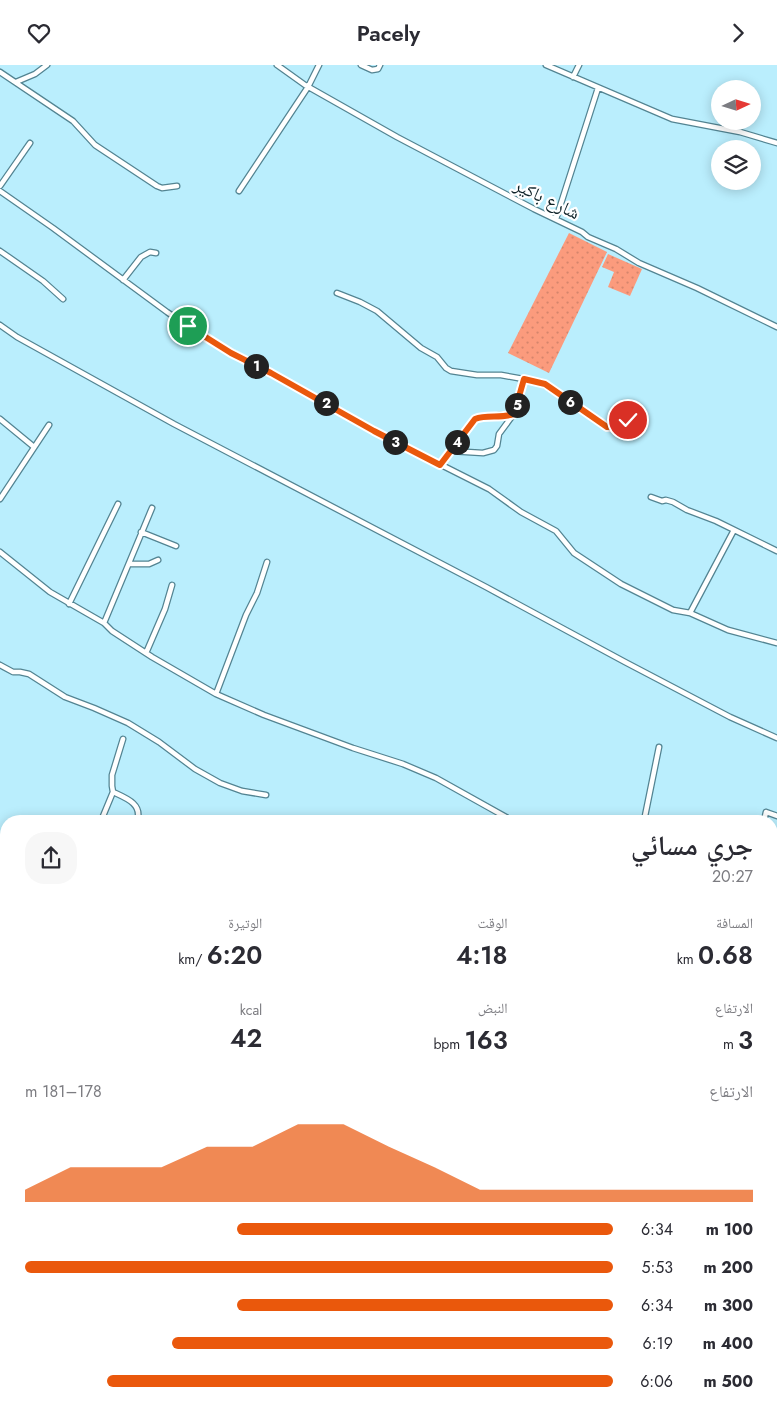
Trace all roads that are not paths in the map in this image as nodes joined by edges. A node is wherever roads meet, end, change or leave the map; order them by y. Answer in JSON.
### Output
{"nodes":[{"id":1,"x":47,"y":65,"type":"edge"},
{"id":2,"x":277,"y":65,"type":"edge"},
{"id":3,"x":319,"y":65,"type":"edge"},
{"id":4,"x":361,"y":65,"type":"edge"},
{"id":5,"x":380,"y":65,"type":"edge"},
{"id":6,"x":546,"y":65,"type":"edge"},
{"id":7,"x":579,"y":65,"type":"edge"},
{"id":8,"x":0,"y":72,"type":"edge"},
{"id":9,"x":573,"y":76,"type":"junction"},
{"id":10,"x":16,"y":82,"type":"junction"},
{"id":11,"x":308,"y":87,"type":"junction"},
{"id":12,"x":598,"y":88,"type":"junction"},
{"id":13,"x":30,"y":143,"type":"dead end"},
{"id":14,"x":777,"y":143,"type":"edge"},
{"id":15,"x":0,"y":186,"type":"edge"},
{"id":16,"x":177,"y":186,"type":"dead end"},
{"id":17,"x":0,"y":191,"type":"edge"},
{"id":18,"x":239,"y":191,"type":"dead end"},
{"id":19,"x":556,"y":218,"type":"junction"},
{"id":20,"x":0,"y":251,"type":"edge"},
{"id":21,"x":156,"y":253,"type":"dead end"},
{"id":22,"x":123,"y":280,"type":"junction"},
{"id":23,"x":337,"y":293,"type":"dead end"},
{"id":24,"x":63,"y":299,"type":"dead end"},
{"id":25,"x":0,"y":325,"type":"edge"},
{"id":26,"x":777,"y":327,"type":"edge"},
{"id":27,"x":524,"y":379,"type":"junction"},
{"id":28,"x":514,"y":414,"type":"junction"},
{"id":29,"x":0,"y":419,"type":"edge"},
{"id":30,"x":628,"y":420,"type":"dead end"},
{"id":31,"x":49,"y":425,"type":"dead end"},
{"id":32,"x":34,"y":447,"type":"junction"},
{"id":33,"x":450,"y":451,"type":"junction"},
{"id":34,"x":440,"y":465,"type":"junction"},
{"id":35,"x":652,"y":497,"type":"dead end"},
{"id":36,"x":0,"y":499,"type":"edge"},
{"id":37,"x":118,"y":505,"type":"dead end"},
{"id":38,"x":152,"y":508,"type":"dead end"},
{"id":39,"x":734,"y":530,"type":"junction"},
{"id":40,"x":141,"y":533,"type":"junction"},
{"id":41,"x":176,"y":546,"type":"dead end"},
{"id":42,"x":777,"y":551,"type":"edge"},
{"id":43,"x":0,"y":552,"type":"edge"},
{"id":44,"x":158,"y":560,"type":"dead end"},
{"id":45,"x":267,"y":562,"type":"dead end"},
{"id":46,"x":128,"y":565,"type":"junction"},
{"id":47,"x":172,"y":585,"type":"dead end"},
{"id":48,"x":69,"y":604,"type":"junction"},
{"id":49,"x":690,"y":613,"type":"junction"},
{"id":50,"x":104,"y":623,"type":"junction"},
{"id":51,"x":777,"y":643,"type":"edge"},
{"id":52,"x":146,"y":653,"type":"junction"},
{"id":53,"x":0,"y":665,"type":"edge"},
{"id":54,"x":216,"y":694,"type":"junction"},
{"id":55,"x":777,"y":738,"type":"edge"},
{"id":56,"x":123,"y":739,"type":"dead end"},
{"id":57,"x":659,"y":747,"type":"dead end"},
{"id":58,"x":113,"y":792,"type":"junction"},
{"id":59,"x":266,"y":795,"type":"dead end"},
{"id":60,"x":103,"y":815,"type":"edge"},
{"id":61,"x":139,"y":815,"type":"edge"},
{"id":62,"x":502,"y":815,"type":"edge"},
{"id":63,"x":645,"y":815,"type":"edge"}],
"edges":[{"from":1,"to":10,"type":"street"},
{"from":2,"to":11,"type":"street","name":"شارع باكير"},
{"from":3,"to":11,"type":"street"},
{"from":4,"to":5,"type":"street"},
{"from":6,"to":9,"type":"street"},
{"from":7,"to":9,"type":"street"},
{"from":8,"to":10,"type":"street"},
{"from":9,"to":12,"type":"street"},
{"from":10,"to":16,"type":"street"},
{"from":11,"to":18,"type":"street"},
{"from":11,"to":19,"type":"street","name":"شارع باكير"},
{"from":12,"to":14,"type":"street"},
{"from":12,"to":19,"type":"street"},
{"from":13,"to":15,"type":"street"},
{"from":17,"to":22,"type":"street"},
{"from":19,"to":26,"type":"street","name":"شارع باكير"},
{"from":20,"to":24,"type":"street"},
{"from":21,"to":22,"type":"street"},
{"from":22,"to":34,"type":"street"},
{"from":23,"to":27,"type":"street"},
{"from":25,"to":55,"type":"street"},
{"from":27,"to":28,"type":"street"},
{"from":27,"to":30,"type":"street"},
{"from":28,"to":33,"type":"street"},
{"from":28,"to":33,"type":"street"},
{"from":29,"to":32,"type":"street"},
{"from":31,"to":32,"type":"street"},
{"from":32,"to":36,"type":"street"},
{"from":33,"to":34,"type":"street"},
{"from":34,"to":49,"type":"street"},
{"from":35,"to":39,"type":"street"},
{"from":37,"to":48,"type":"street"},
{"from":38,"to":40,"type":"street"},
{"from":39,"to":42,"type":"street"},
{"from":39,"to":49,"type":"street"},
{"from":40,"to":41,"type":"street"},
{"from":40,"to":46,"type":"street"},
{"from":43,"to":48,"type":"street"},
{"from":44,"to":46,"type":"street"},
{"from":45,"to":54,"type":"street"},
{"from":46,"to":50,"type":"street"},
{"from":47,"to":52,"type":"street"},
{"from":48,"to":50,"type":"street"},
{"from":49,"to":51,"type":"street"},
{"from":50,"to":52,"type":"street"},
{"from":52,"to":54,"type":"street"},
{"from":53,"to":59,"type":"street"},
{"from":54,"to":62,"type":"street"},
{"from":56,"to":58,"type":"street"},
{"from":57,"to":63,"type":"street"},
{"from":58,"to":60,"type":"street"},
{"from":58,"to":61,"type":"street"}]}
